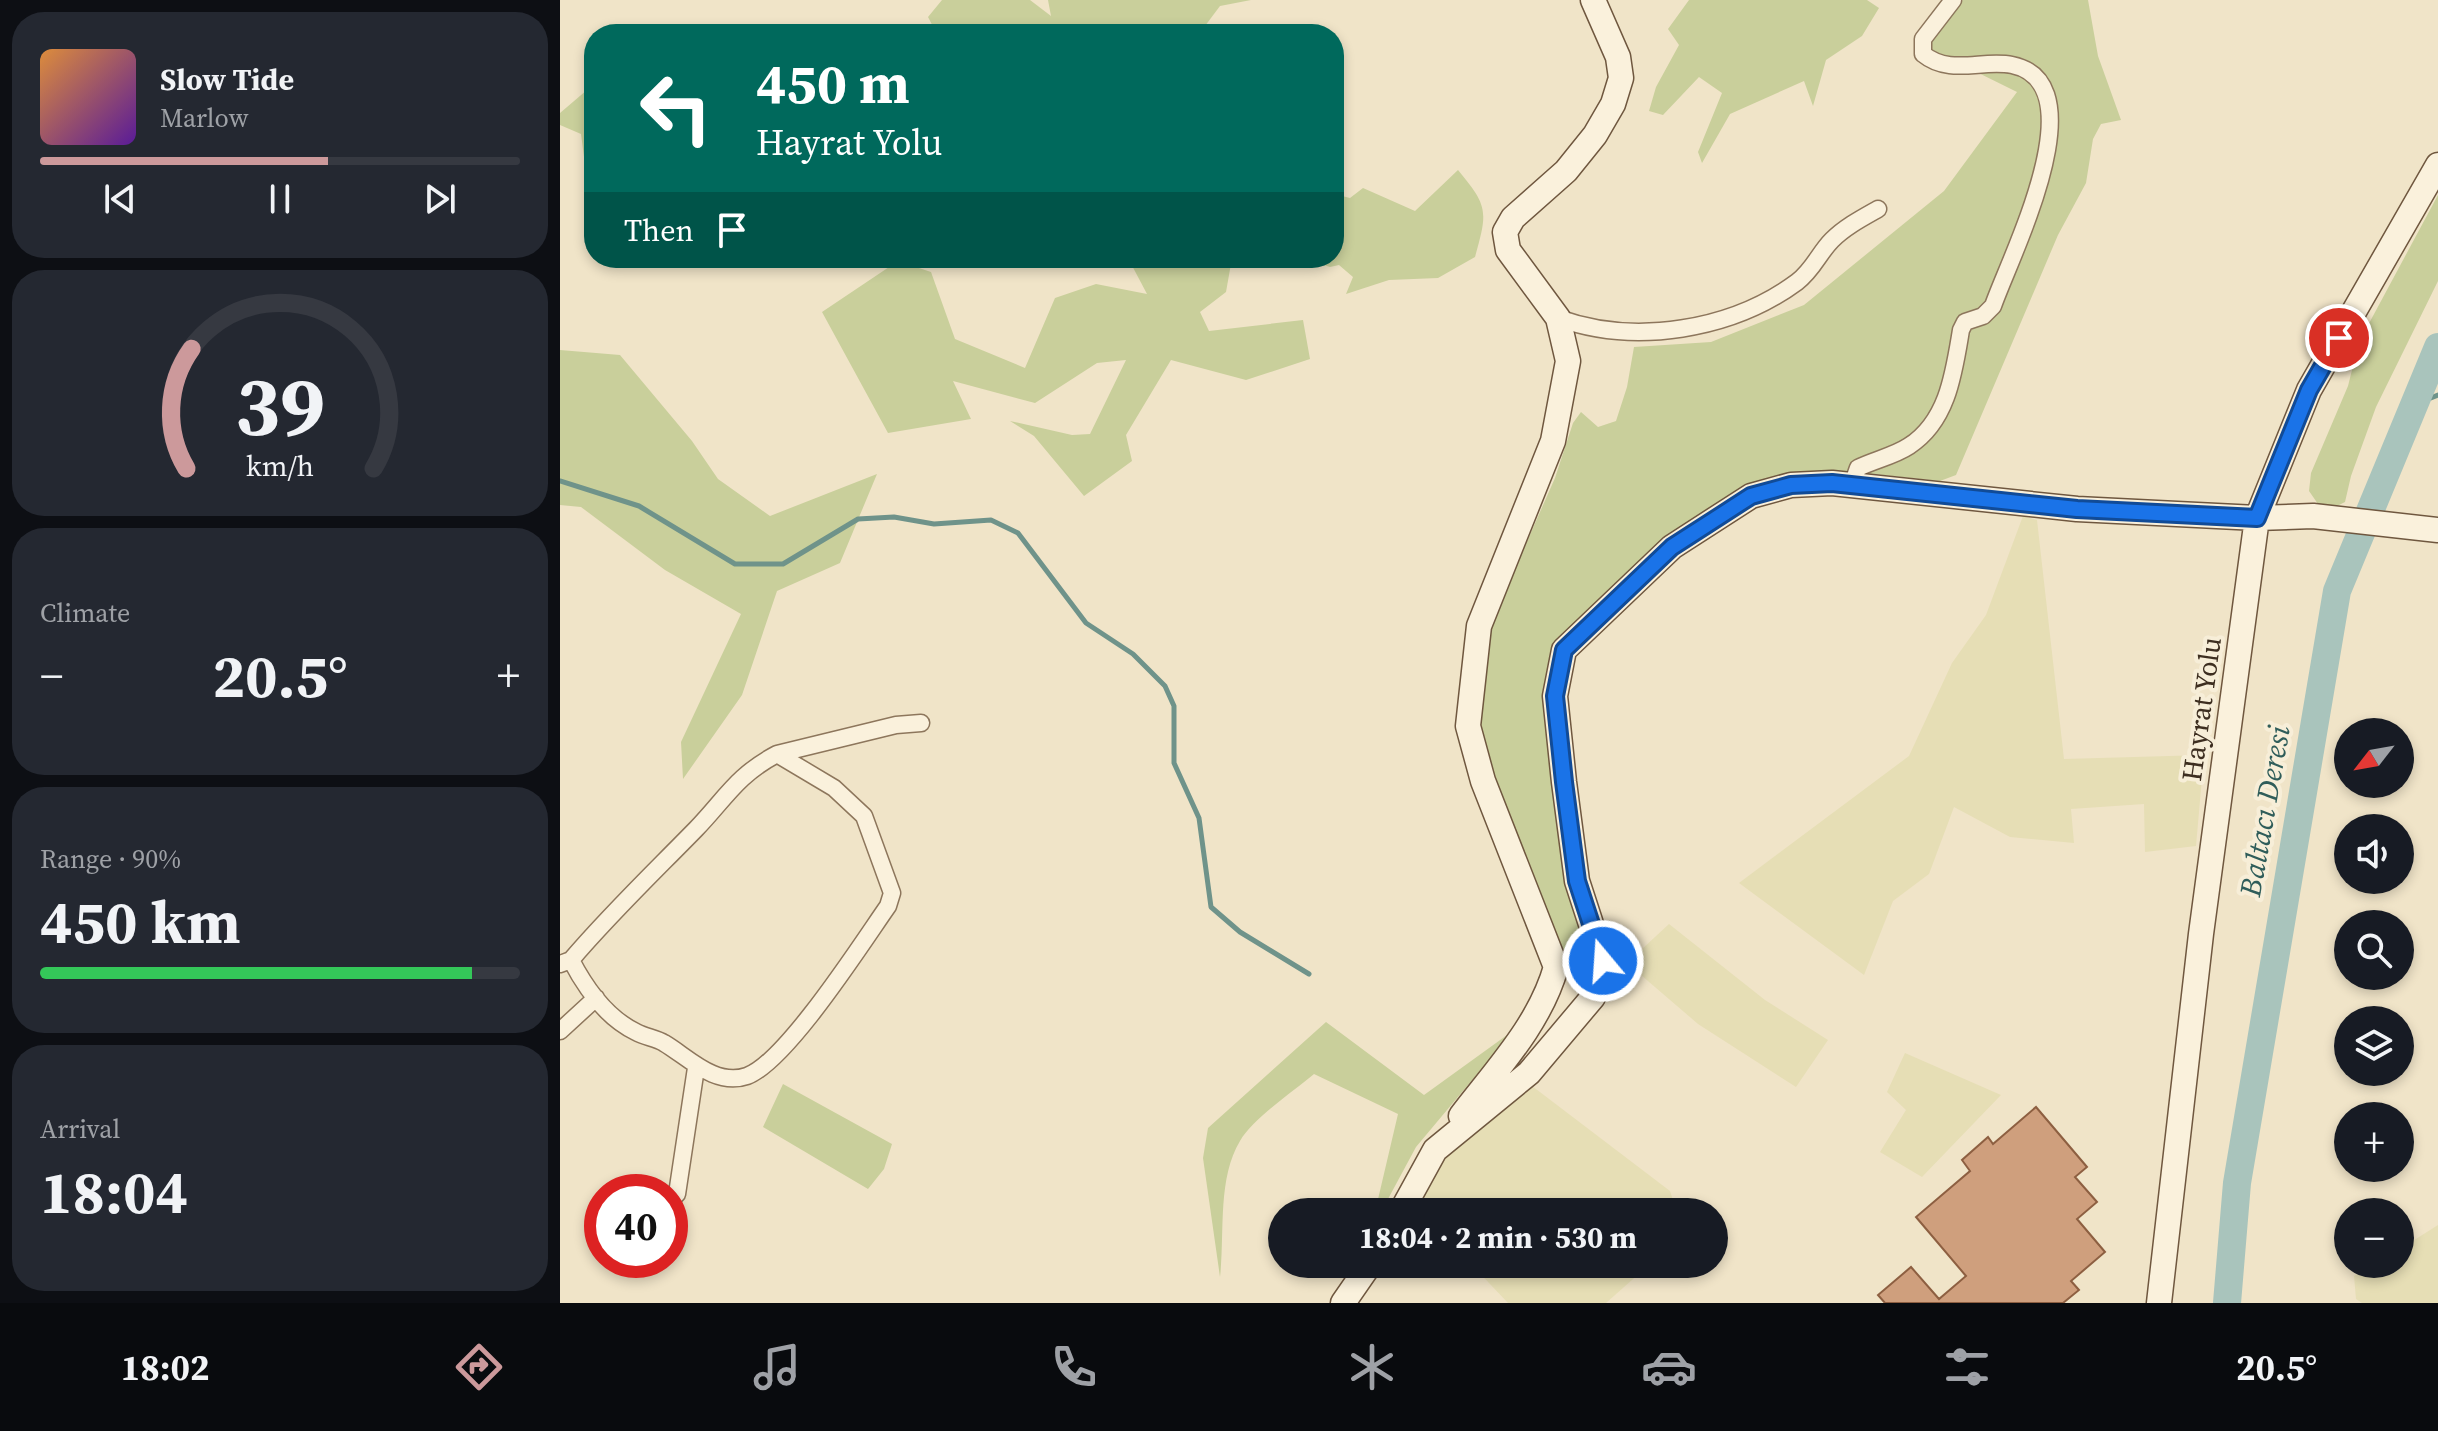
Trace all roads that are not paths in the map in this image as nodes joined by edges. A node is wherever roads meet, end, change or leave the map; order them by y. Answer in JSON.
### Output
{"nodes":[{"id":1,"x":1593,"y":0,"type":"edge"},
{"id":2,"x":1953,"y":0,"type":"edge"},
{"id":3,"x":2438,"y":165,"type":"edge"},
{"id":4,"x":1878,"y":209,"type":"dead end"},
{"id":5,"x":1558,"y":318,"type":"junction"},
{"id":6,"x":1852,"y":485,"type":"junction"},
{"id":7,"x":2257,"y":518,"type":"junction"},
{"id":8,"x":2438,"y":530,"type":"edge"},
{"id":9,"x":921,"y":723,"type":"dead end"},
{"id":10,"x":777,"y":754,"type":"junction"},
{"id":11,"x":566,"y":962,"type":"edge"},
{"id":12,"x":596,"y":998,"type":"junction"},
{"id":13,"x":560,"y":1031,"type":"edge"},
{"id":14,"x":696,"y":1068,"type":"junction"},
{"id":15,"x":1435,"y":1150,"type":"junction"},
{"id":16,"x":680,"y":1174,"type":"edge"},
{"id":17,"x":1409,"y":1198,"type":"edge"},
{"id":18,"x":1360,"y":1278,"type":"edge"},
{"id":19,"x":1343,"y":1303,"type":"edge"},
{"id":20,"x":2159,"y":1303,"type":"edge"}],
"edges":[{"from":1,"to":5,"type":"street"},
{"from":2,"to":6,"type":"street"},
{"from":3,"to":7,"type":"street","name":"Hayrat Yolu"},
{"from":4,"to":5,"type":"street"},
{"from":5,"to":15,"type":"street"},
{"from":6,"to":7,"type":"street"},
{"from":6,"to":15,"type":"street"},
{"from":7,"to":8,"type":"street"},
{"from":7,"to":20,"type":"street","name":"Hayrat Yolu"},
{"from":9,"to":10,"type":"street"},
{"from":10,"to":11,"type":"street"},
{"from":10,"to":14,"type":"street"},
{"from":11,"to":12,"type":"street"},
{"from":12,"to":13,"type":"street"},
{"from":12,"to":14,"type":"street"},
{"from":14,"to":16,"type":"street"},
{"from":15,"to":17,"type":"street"},
{"from":18,"to":19,"type":"street"}]}
